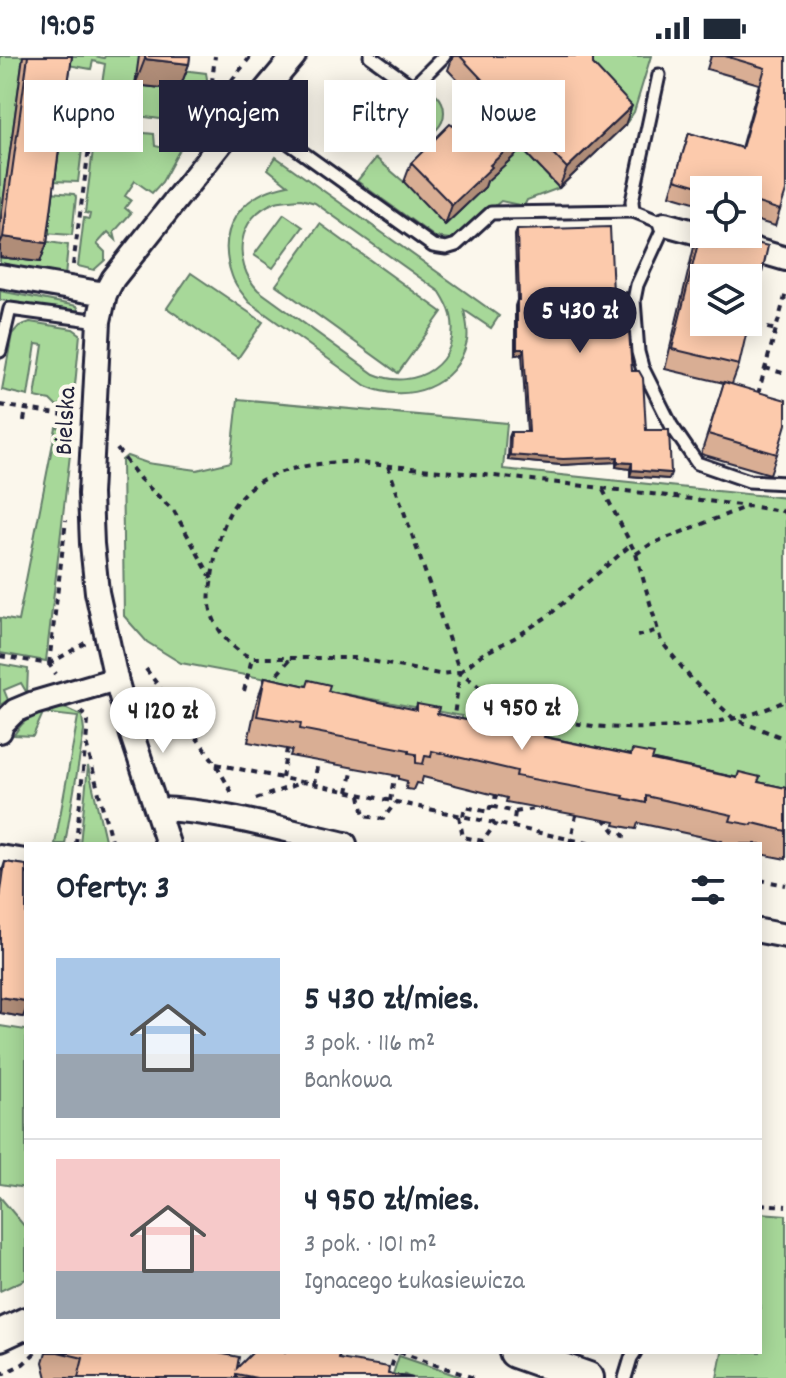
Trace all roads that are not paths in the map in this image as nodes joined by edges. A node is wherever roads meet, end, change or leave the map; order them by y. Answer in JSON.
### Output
{"nodes":[{"id":1,"x":294,"y":56,"type":"edge"},
{"id":2,"x":370,"y":56,"type":"edge"},
{"id":3,"x":444,"y":56,"type":"edge"},
{"id":4,"x":659,"y":75,"type":"dead end"},
{"id":5,"x":274,"y":80,"type":"edge"},
{"id":6,"x":214,"y":152,"type":"edge"},
{"id":7,"x":303,"y":152,"type":"edge"},
{"id":8,"x":633,"y":211,"type":"junction"},
{"id":9,"x":665,"y":224,"type":"junction"},
{"id":10,"x":786,"y":259,"type":"edge"},
{"id":11,"x":0,"y":276,"type":"edge"},
{"id":12,"x":105,"y":294,"type":"junction"},
{"id":13,"x":99,"y":321,"type":"junction"},
{"id":14,"x":0,"y":351,"type":"edge"},
{"id":15,"x":786,"y":483,"type":"edge"},
{"id":16,"x":116,"y":679,"type":"junction"},
{"id":17,"x":0,"y":731,"type":"edge"},
{"id":18,"x":158,"y":809,"type":"junction"},
{"id":19,"x":167,"y":842,"type":"edge"},
{"id":20,"x":336,"y":842,"type":"edge"},
{"id":21,"x":0,"y":857,"type":"edge"},
{"id":22,"x":24,"y":861,"type":"edge"},
{"id":23,"x":762,"y":931,"type":"edge"},
{"id":24,"x":786,"y":936,"type":"edge"},
{"id":25,"x":24,"y":1324,"type":"edge"},
{"id":26,"x":0,"y":1335,"type":"edge"},
{"id":27,"x":521,"y":1354,"type":"edge"},
{"id":28,"x":634,"y":1354,"type":"edge"},
{"id":29,"x":588,"y":1378,"type":"edge"},
{"id":30,"x":625,"y":1378,"type":"edge"}],
"edges":[{"from":1,"to":5,"type":"street","name":"Bielska"},
{"from":2,"to":3,"type":"lane"},
{"from":4,"to":8,"type":"lane"},
{"from":6,"to":12,"type":"street","name":"Bielska"},
{"from":7,"to":8,"type":"lane"},
{"from":8,"to":9,"type":"lane"},
{"from":9,"to":10,"type":"street"},
{"from":9,"to":15,"type":"lane"},
{"from":11,"to":12,"type":"street"},
{"from":12,"to":13,"type":"street","name":"Bielska"},
{"from":13,"to":14,"type":"lane"},
{"from":13,"to":16,"type":"street","name":"Bielska"},
{"from":16,"to":17,"type":"street"},
{"from":16,"to":18,"type":"street","name":"Bielska"},
{"from":18,"to":19,"type":"street","name":"Bielska"},
{"from":18,"to":20,"type":"street"},
{"from":21,"to":22,"type":"street"},
{"from":23,"to":24,"type":"street"},
{"from":25,"to":26,"type":"street"},
{"from":27,"to":29,"type":"street"},
{"from":28,"to":30,"type":"lane"}]}
